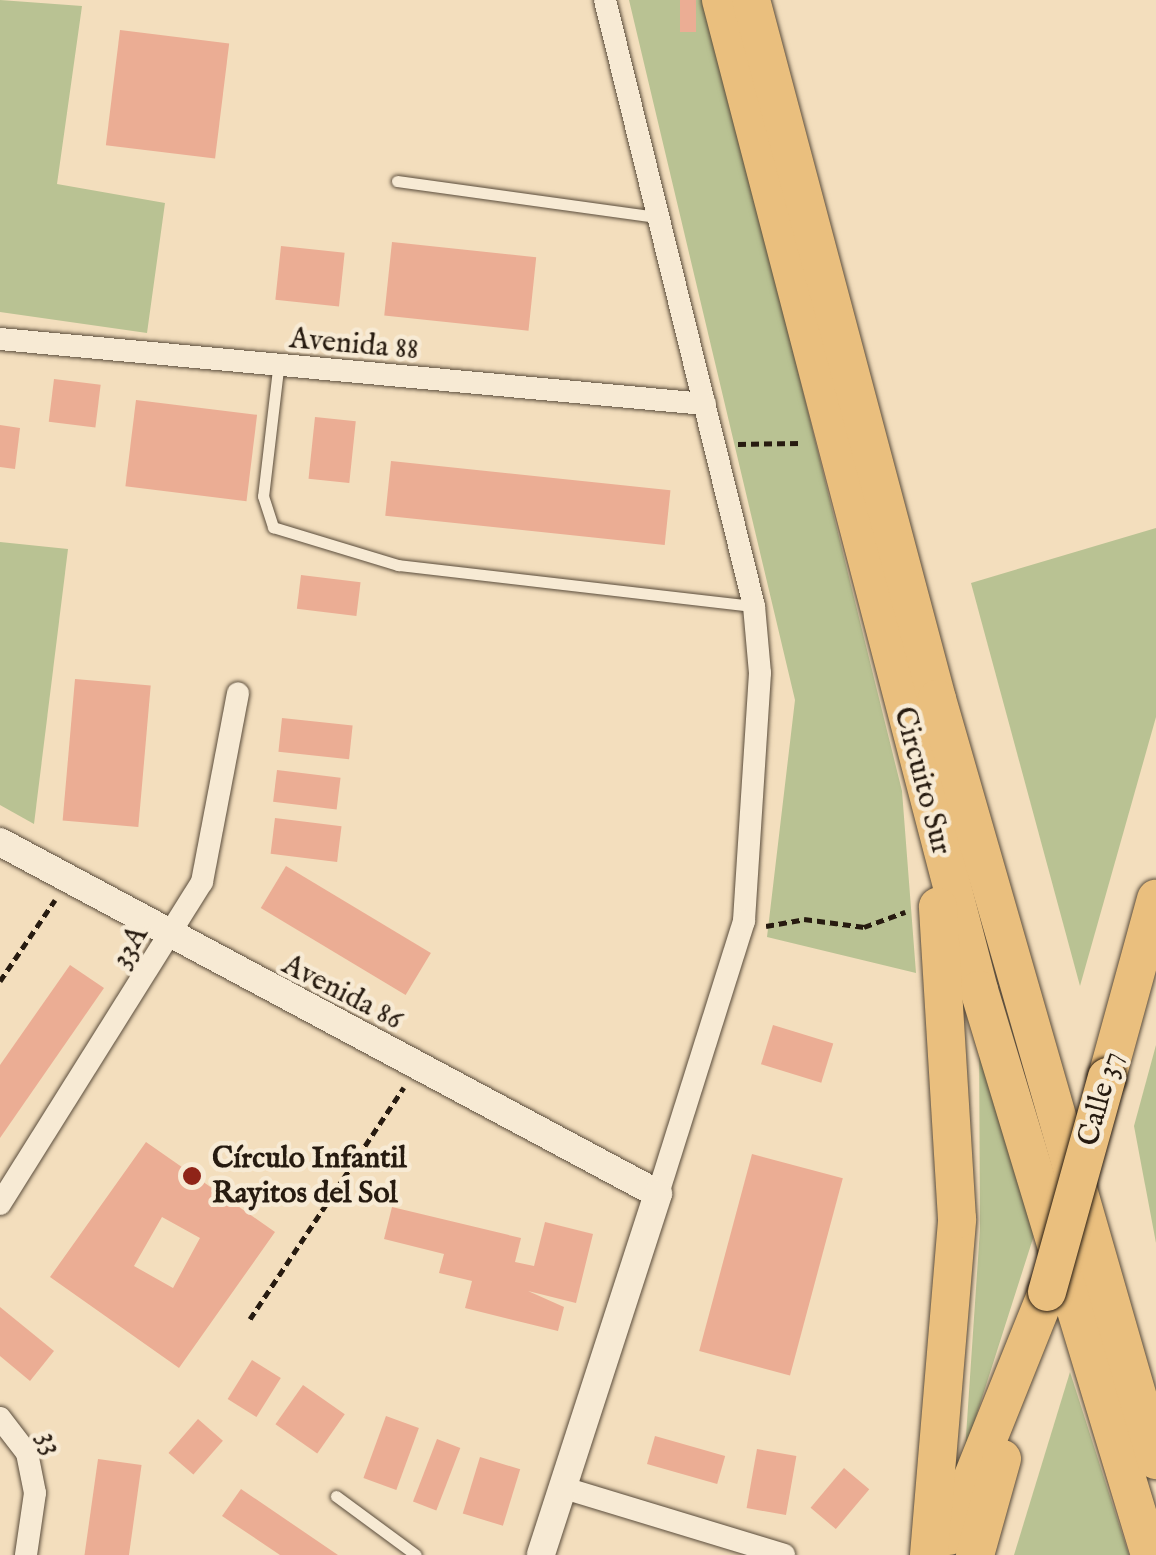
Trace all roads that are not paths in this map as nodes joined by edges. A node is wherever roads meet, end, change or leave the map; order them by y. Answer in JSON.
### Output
{"nodes":[{"id":1,"x":606,"y":0,"type":"edge"},
{"id":2,"x":743,"y":3,"type":"edge"},
{"id":3,"x":396,"y":181,"type":"dead end"},
{"id":4,"x":657,"y":217,"type":"junction"},
{"id":5,"x":0,"y":339,"type":"edge"},
{"id":6,"x":278,"y":369,"type":"junction"},
{"id":7,"x":704,"y":404,"type":"junction"},
{"id":8,"x":754,"y":606,"type":"junction"},
{"id":9,"x":238,"y":693,"type":"dead end"},
{"id":10,"x":928,"y":805,"type":"junction"},
{"id":11,"x":0,"y":842,"type":"edge"},
{"id":12,"x":1154,"y":902,"type":"edge"},
{"id":13,"x":171,"y":941,"type":"junction"},
{"id":14,"x":658,"y":1194,"type":"junction"},
{"id":15,"x":0,"y":1204,"type":"edge"},
{"id":16,"x":1047,"y":1292,"type":"junction"},
{"id":17,"x":0,"y":1418,"type":"edge"},
{"id":18,"x":1155,"y":1452,"type":"edge"},
{"id":19,"x":564,"y":1488,"type":"junction"},
{"id":20,"x":336,"y":1496,"type":"dead end"},
{"id":21,"x":26,"y":1555,"type":"edge"},
{"id":22,"x":416,"y":1555,"type":"edge"},
{"id":23,"x":541,"y":1555,"type":"edge"},
{"id":24,"x":784,"y":1555,"type":"edge"},
{"id":25,"x":929,"y":1555,"type":"edge"},
{"id":26,"x":942,"y":1555,"type":"edge"},
{"id":27,"x":975,"y":1555,"type":"edge"},
{"id":28,"x":1150,"y":1555,"type":"edge"}],
"edges":[{"from":1,"to":4,"type":"street"},
{"from":2,"to":10,"type":"highway","name":"Circuito Sur"},
{"from":2,"to":18,"type":"highway","name":"Circuito Sur"},
{"from":3,"to":4,"type":"lane"},
{"from":4,"to":7,"type":"street"},
{"from":5,"to":6,"type":"street","name":"Avenida 88"},
{"from":6,"to":7,"type":"street","name":"Avenida 88"},
{"from":6,"to":8,"type":"lane"},
{"from":7,"to":8,"type":"street"},
{"from":8,"to":14,"type":"street"},
{"from":9,"to":13,"type":"street","name":"33A"},
{"from":10,"to":25,"type":"highway"},
{"from":10,"to":28,"type":"highway","name":"Circuito Sur"},
{"from":11,"to":13,"type":"street","name":"Avenida 86"},
{"from":12,"to":16,"type":"highway","name":"Calle 37","bridge":true},
{"from":13,"to":14,"type":"street","name":"Avenida 86"},
{"from":13,"to":15,"type":"street","name":"33A"},
{"from":14,"to":19,"type":"street"},
{"from":16,"to":26,"type":"highway"},
{"from":16,"to":27,"type":"highway"},
{"from":17,"to":21,"type":"street","name":"33"},
{"from":19,"to":23,"type":"street"},
{"from":19,"to":24,"type":"street"},
{"from":20,"to":22,"type":"lane"}]}
